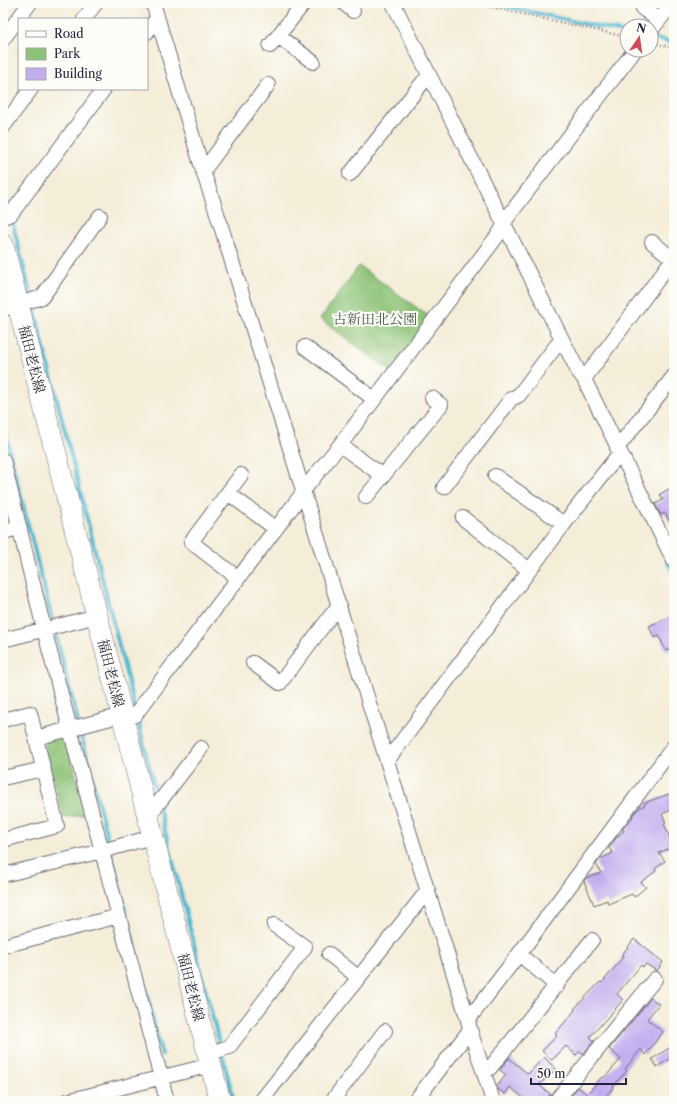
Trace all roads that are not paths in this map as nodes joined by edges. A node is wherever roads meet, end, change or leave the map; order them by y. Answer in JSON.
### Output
{"nodes":[{"id":1,"x":30,"y":3,"type":"edge"},
{"id":2,"x":96,"y":3,"type":"edge"},
{"id":3,"x":153,"y":3,"type":"edge"},
{"id":4,"x":304,"y":3,"type":"edge"},
{"id":5,"x":393,"y":3,"type":"edge"},
{"id":6,"x":673,"y":3,"type":"edge"},
{"id":7,"x":643,"y":9,"type":"dead end"},
{"id":8,"x":19,"y":18,"type":"edge"},
{"id":9,"x":85,"y":18,"type":"edge"},
{"id":10,"x":157,"y":18,"type":"junction"},
{"id":11,"x":650,"y":18,"type":"edge"},
{"id":12,"x":18,"y":19,"type":"edge"},
{"id":13,"x":659,"y":20,"type":"edge"},
{"id":14,"x":148,"y":31,"type":"edge"},
{"id":15,"x":3,"y":39,"type":"edge"},
{"id":16,"x":629,"y":58,"type":"edge"},
{"id":17,"x":313,"y":62,"type":"dead end"},
{"id":18,"x":427,"y":79,"type":"junction"},
{"id":19,"x":268,"y":85,"type":"dead end"},
{"id":20,"x":30,"y":90,"type":"edge"},
{"id":21,"x":103,"y":90,"type":"edge"},
{"id":22,"x":3,"y":127,"type":"edge"},
{"id":23,"x":206,"y":168,"type":"junction"},
{"id":24,"x":350,"y":174,"type":"dead end"},
{"id":25,"x":7,"y":215,"type":"edge"},
{"id":26,"x":100,"y":216,"type":"dead end"},
{"id":27,"x":503,"y":227,"type":"junction"},
{"id":28,"x":652,"y":242,"type":"dead end"},
{"id":29,"x":3,"y":245,"type":"edge"},
{"id":30,"x":22,"y":303,"type":"edge"},
{"id":31,"x":560,"y":343,"type":"junction"},
{"id":32,"x":305,"y":348,"type":"dead end"},
{"id":33,"x":674,"y":376,"type":"edge"},
{"id":34,"x":584,"y":379,"type":"junction"},
{"id":35,"x":432,"y":398,"type":"dead end"},
{"id":36,"x":374,"y":399,"type":"junction"},
{"id":37,"x":340,"y":445,"type":"junction"},
{"id":38,"x":618,"y":454,"type":"junction"},
{"id":39,"x":4,"y":469,"type":"edge"},
{"id":40,"x":242,"y":475,"type":"dead end"},
{"id":41,"x":383,"y":476,"type":"junction"},
{"id":42,"x":495,"y":476,"type":"dead end"},
{"id":43,"x":306,"y":487,"type":"junction"},
{"id":44,"x":444,"y":487,"type":"dead end"},
{"id":45,"x":228,"y":493,"type":"junction"},
{"id":46,"x":366,"y":497,"type":"dead end"},
{"id":47,"x":463,"y":518,"type":"dead end"},
{"id":48,"x":564,"y":524,"type":"junction"},
{"id":49,"x":20,"y":528,"type":"junction"},
{"id":50,"x":276,"y":529,"type":"junction"},
{"id":51,"x":3,"y":532,"type":"edge"},
{"id":52,"x":674,"y":561,"type":"edge"},
{"id":53,"x":529,"y":570,"type":"junction"},
{"id":54,"x":238,"y":578,"type":"junction"},
{"id":55,"x":339,"y":605,"type":"junction"},
{"id":56,"x":97,"y":616,"type":"junction"},
{"id":57,"x":50,"y":628,"type":"junction"},
{"id":58,"x":3,"y":640,"type":"edge"},
{"id":59,"x":253,"y":663,"type":"dead end"},
{"id":60,"x":129,"y":715,"type":"junction"},
{"id":61,"x":3,"y":720,"type":"edge"},
{"id":62,"x":76,"y":727,"type":"junction"},
{"id":63,"x":36,"y":738,"type":"junction"},
{"id":64,"x":674,"y":746,"type":"edge"},
{"id":65,"x":201,"y":748,"type":"dead end"},
{"id":66,"x":389,"y":757,"type":"junction"},
{"id":67,"x":43,"y":769,"type":"junction"},
{"id":68,"x":3,"y":778,"type":"edge"},
{"id":69,"x":154,"y":815,"type":"junction"},
{"id":70,"x":3,"y":840,"type":"edge"},
{"id":71,"x":107,"y":850,"type":"junction"},
{"id":72,"x":3,"y":875,"type":"edge"},
{"id":73,"x":428,"y":890,"type":"junction"},
{"id":74,"x":119,"y":916,"type":"junction"},
{"id":75,"x":274,"y":925,"type":"dead end"},
{"id":76,"x":592,"y":940,"type":"dead end"},
{"id":77,"x":3,"y":946,"type":"edge"},
{"id":78,"x":328,"y":954,"type":"dead end"},
{"id":79,"x":519,"y":954,"type":"junction"},
{"id":80,"x":359,"y":978,"type":"junction"},
{"id":81,"x":655,"y":979,"type":"dead end"},
{"id":82,"x":557,"y":986,"type":"junction"},
{"id":83,"x":471,"y":1020,"type":"junction"},
{"id":84,"x":385,"y":1031,"type":"dead end"},
{"id":85,"x":216,"y":1055,"type":"junction"},
{"id":86,"x":487,"y":1070,"type":"junction"},
{"id":87,"x":162,"y":1077,"type":"junction"},
{"id":88,"x":70,"y":1101,"type":"edge"},
{"id":89,"x":167,"y":1101,"type":"edge"},
{"id":90,"x":220,"y":1101,"type":"edge"},
{"id":91,"x":261,"y":1101,"type":"edge"},
{"id":92,"x":332,"y":1101,"type":"edge"},
{"id":93,"x":415,"y":1101,"type":"edge"},
{"id":94,"x":493,"y":1101,"type":"edge"},
{"id":95,"x":556,"y":1101,"type":"edge"}],
"edges":[{"from":1,"to":8,"type":"street"},
{"from":2,"to":9,"type":"street"},
{"from":3,"to":10,"type":"street"},
{"from":4,"to":17,"type":"street"},
{"from":5,"to":18,"type":"street"},
{"from":6,"to":13,"type":"street"},
{"from":7,"to":11,"type":"street"},
{"from":10,"to":14,"type":"street"},
{"from":10,"to":23,"type":"street"},
{"from":12,"to":15,"type":"street"},
{"from":16,"to":27,"type":"street"},
{"from":18,"to":24,"type":"street"},
{"from":18,"to":27,"type":"street"},
{"from":19,"to":23,"type":"street"},
{"from":20,"to":22,"type":"street"},
{"from":21,"to":25,"type":"street"},
{"from":23,"to":43,"type":"street"},
{"from":26,"to":30,"type":"street"},
{"from":27,"to":31,"type":"street"},
{"from":27,"to":36,"type":"street"},
{"from":28,"to":34,"type":"street"},
{"from":29,"to":30,"type":"main road","name":"福田老松線"},
{"from":30,"to":56,"type":"main road","name":"福田老松線"},
{"from":31,"to":34,"type":"street"},
{"from":31,"to":44,"type":"street"},
{"from":32,"to":36,"type":"street"},
{"from":33,"to":38,"type":"street"},
{"from":34,"to":38,"type":"street"},
{"from":35,"to":41,"type":"street"},
{"from":36,"to":37,"type":"street"},
{"from":37,"to":41,"type":"street"},
{"from":37,"to":43,"type":"street"},
{"from":38,"to":48,"type":"street"},
{"from":38,"to":52,"type":"street"},
{"from":39,"to":49,"type":"street"},
{"from":40,"to":45,"type":"street"},
{"from":41,"to":46,"type":"street"},
{"from":42,"to":48,"type":"street"},
{"from":43,"to":50,"type":"street"},
{"from":43,"to":55,"type":"street"},
{"from":45,"to":50,"type":"street"},
{"from":45,"to":54,"type":"street"},
{"from":47,"to":53,"type":"street"},
{"from":48,"to":53,"type":"street"},
{"from":49,"to":51,"type":"street"},
{"from":49,"to":57,"type":"street"},
{"from":50,"to":54,"type":"street"},
{"from":53,"to":66,"type":"street"},
{"from":54,"to":60,"type":"street"},
{"from":55,"to":59,"type":"street"},
{"from":55,"to":66,"type":"street"},
{"from":56,"to":57,"type":"street"},
{"from":56,"to":60,"type":"main road","name":"福田老松線"},
{"from":57,"to":58,"type":"street"},
{"from":57,"to":62,"type":"street"},
{"from":60,"to":62,"type":"street"},
{"from":60,"to":69,"type":"main road","name":"福田老松線"},
{"from":61,"to":63,"type":"street"},
{"from":62,"to":63,"type":"street"},
{"from":62,"to":71,"type":"street"},
{"from":63,"to":67,"type":"street"},
{"from":64,"to":79,"type":"street"},
{"from":65,"to":69,"type":"street"},
{"from":66,"to":73,"type":"street"},
{"from":67,"to":68,"type":"street"},
{"from":67,"to":70,"type":"street"},
{"from":69,"to":71,"type":"street"},
{"from":69,"to":85,"type":"main road","name":"福田老松線"},
{"from":71,"to":72,"type":"street"},
{"from":71,"to":74,"type":"street"},
{"from":73,"to":80,"type":"street"},
{"from":73,"to":83,"type":"street"},
{"from":74,"to":77,"type":"street"},
{"from":74,"to":87,"type":"street"},
{"from":75,"to":85,"type":"street"},
{"from":76,"to":82,"type":"street"},
{"from":78,"to":80,"type":"street"},
{"from":79,"to":82,"type":"street"},
{"from":79,"to":83,"type":"street"},
{"from":80,"to":91,"type":"street"},
{"from":81,"to":95,"type":"street"},
{"from":82,"to":86,"type":"street"},
{"from":83,"to":86,"type":"street"},
{"from":83,"to":93,"type":"street"},
{"from":84,"to":92,"type":"street"},
{"from":85,"to":87,"type":"street"},
{"from":85,"to":90,"type":"main road","name":"福田老松線"},
{"from":86,"to":94,"type":"street"},
{"from":87,"to":88,"type":"street"},
{"from":87,"to":89,"type":"street"}]}
